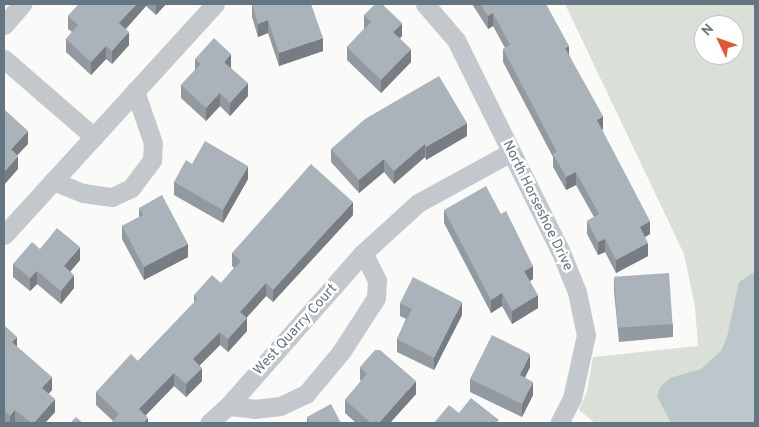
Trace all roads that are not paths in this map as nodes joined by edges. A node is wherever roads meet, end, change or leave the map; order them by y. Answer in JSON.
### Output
{"nodes":[{"id":1,"x":22,"y":4,"type":"edge"},
{"id":2,"x":215,"y":4,"type":"edge"},
{"id":3,"x":425,"y":4,"type":"edge"},
{"id":4,"x":4,"y":25,"type":"edge"},
{"id":5,"x":4,"y":59,"type":"edge"},
{"id":6,"x":135,"y":91,"type":"junction"},
{"id":7,"x":94,"y":137,"type":"junction"},
{"id":8,"x":511,"y":152,"type":"junction"},
{"id":9,"x":53,"y":181,"type":"junction"},
{"id":10,"x":4,"y":235,"type":"edge"},
{"id":11,"x":363,"y":253,"type":"junction"},
{"id":12,"x":228,"y":406,"type":"junction"},
{"id":13,"x":209,"y":423,"type":"edge"},
{"id":14,"x":559,"y":423,"type":"edge"}],
"edges":[{"from":1,"to":4,"type":"street"},
{"from":2,"to":6,"type":"street"},
{"from":3,"to":8,"type":"street","name":"North Horseshoe Drive"},
{"from":5,"to":7,"type":"street"},
{"from":6,"to":7,"type":"street"},
{"from":6,"to":9,"type":"street"},
{"from":7,"to":9,"type":"street"},
{"from":8,"to":11,"type":"street","name":"West Quarry Court"},
{"from":8,"to":14,"type":"street","name":"North Horseshoe Drive"},
{"from":9,"to":10,"type":"street"},
{"from":11,"to":12,"type":"street","name":"West Quarry Court"},
{"from":11,"to":12,"type":"street"},
{"from":12,"to":13,"type":"street","name":"West Quarry Court"}]}
